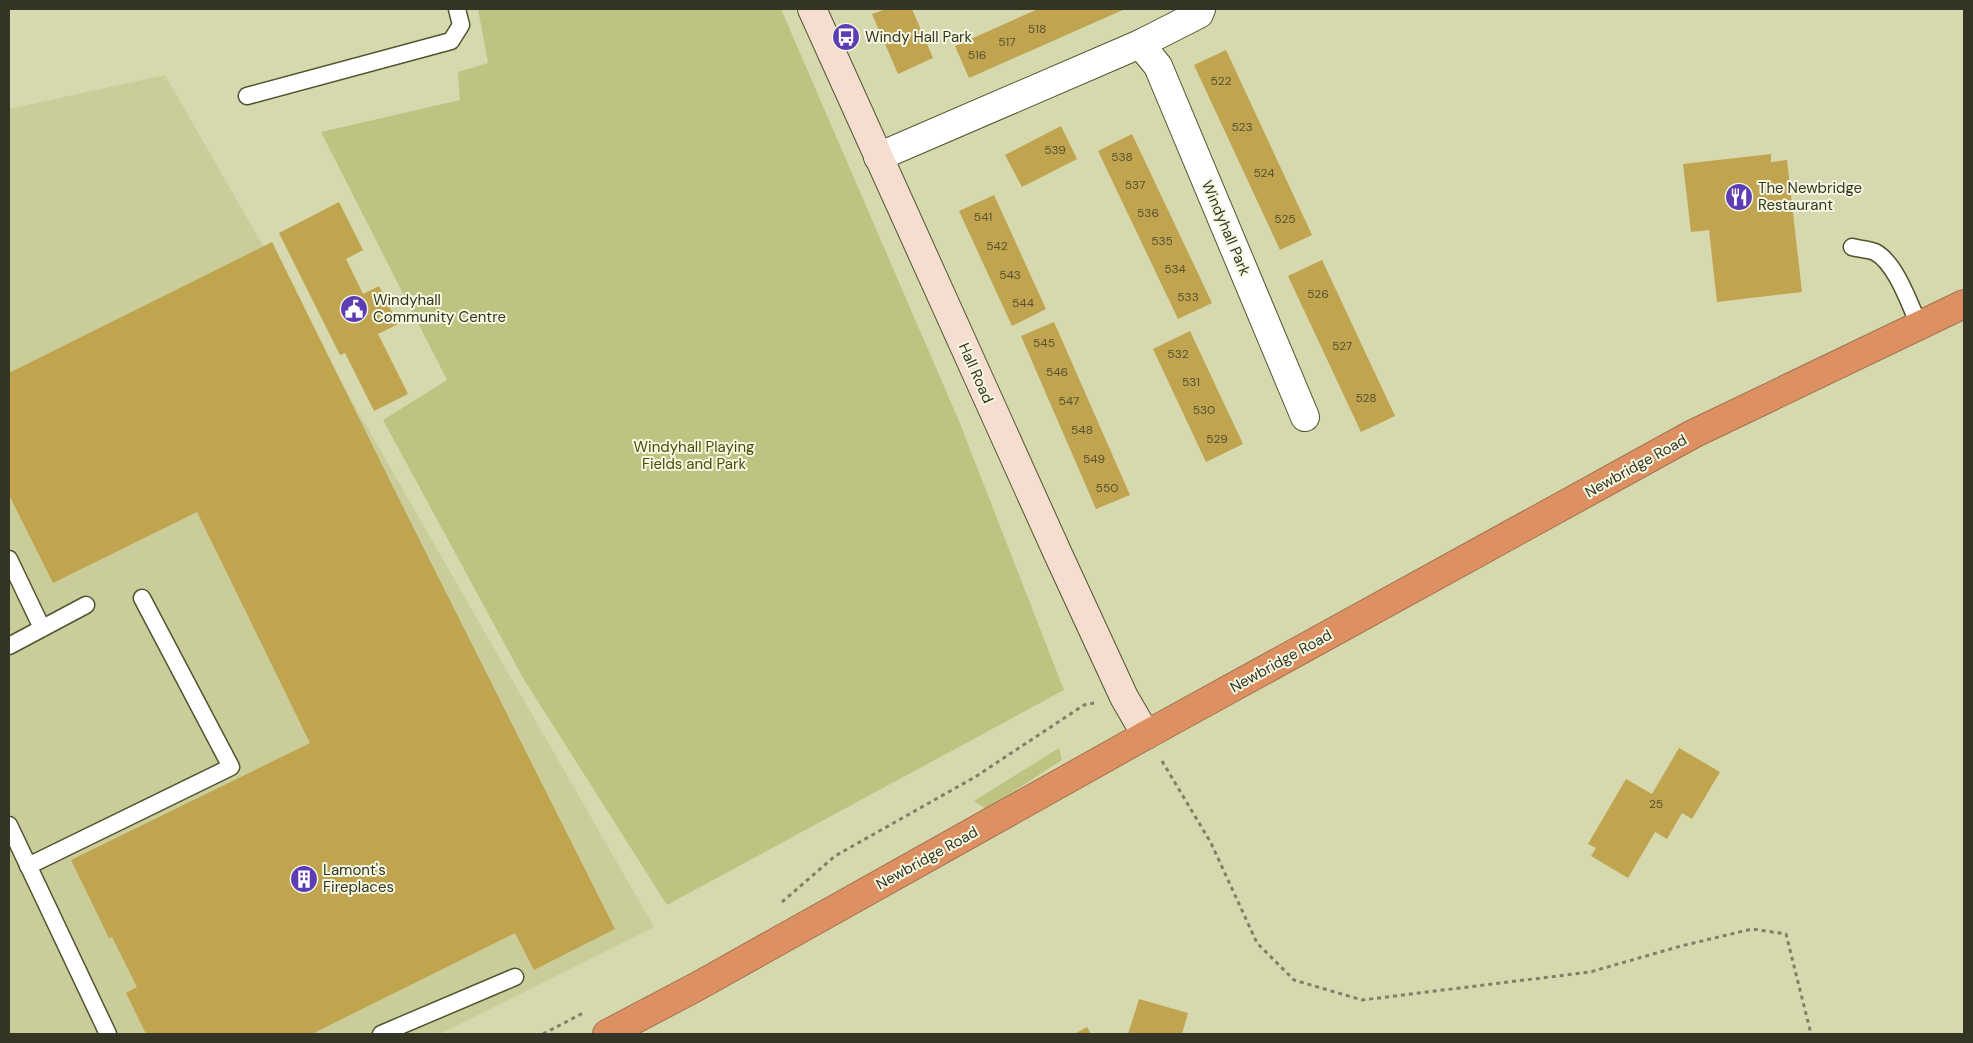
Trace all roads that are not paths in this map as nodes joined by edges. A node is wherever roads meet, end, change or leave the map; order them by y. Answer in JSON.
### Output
{"nodes":[{"id":1,"x":457,"y":9,"type":"edge"},
{"id":2,"x":812,"y":9,"type":"edge"},
{"id":3,"x":1201,"y":9,"type":"edge"},
{"id":4,"x":1140,"y":44,"type":"junction"},
{"id":5,"x":247,"y":96,"type":"dead end"},
{"id":6,"x":878,"y":157,"type":"junction"},
{"id":7,"x":1852,"y":247,"type":"dead end"},
{"id":8,"x":1964,"y":304,"type":"edge"},
{"id":9,"x":1920,"y":325,"type":"junction"},
{"id":10,"x":1305,"y":417,"type":"dead end"},
{"id":11,"x":9,"y":559,"type":"edge"},
{"id":12,"x":142,"y":598,"type":"dead end"},
{"id":13,"x":86,"y":605,"type":"dead end"},
{"id":14,"x":42,"y":628,"type":"junction"},
{"id":15,"x":9,"y":646,"type":"edge"},
{"id":16,"x":1146,"y":735,"type":"junction"},
{"id":17,"x":9,"y":825,"type":"edge"},
{"id":18,"x":28,"y":866,"type":"junction"},
{"id":19,"x":515,"y":976,"type":"dead end"},
{"id":20,"x":108,"y":1034,"type":"edge"},
{"id":21,"x":381,"y":1034,"type":"edge"},
{"id":22,"x":606,"y":1034,"type":"edge"}],
"edges":[{"from":1,"to":5,"type":"lane"},
{"from":2,"to":6,"type":"street","name":"Hall Road"},
{"from":3,"to":4,"type":"street"},
{"from":4,"to":6,"type":"street"},
{"from":4,"to":10,"type":"street","name":"Windyhall Park"},
{"from":6,"to":16,"type":"street","name":"Hall Road"},
{"from":7,"to":9,"type":"lane"},
{"from":8,"to":9,"type":"highway","name":"Newbridge Road"},
{"from":9,"to":16,"type":"highway","name":"Newbridge Road"},
{"from":11,"to":14,"type":"lane"},
{"from":12,"to":18,"type":"lane"},
{"from":13,"to":14,"type":"lane"},
{"from":14,"to":15,"type":"lane"},
{"from":16,"to":22,"type":"highway","name":"Newbridge Road"},
{"from":17,"to":18,"type":"lane"},
{"from":18,"to":20,"type":"lane"},
{"from":19,"to":21,"type":"lane"}]}
